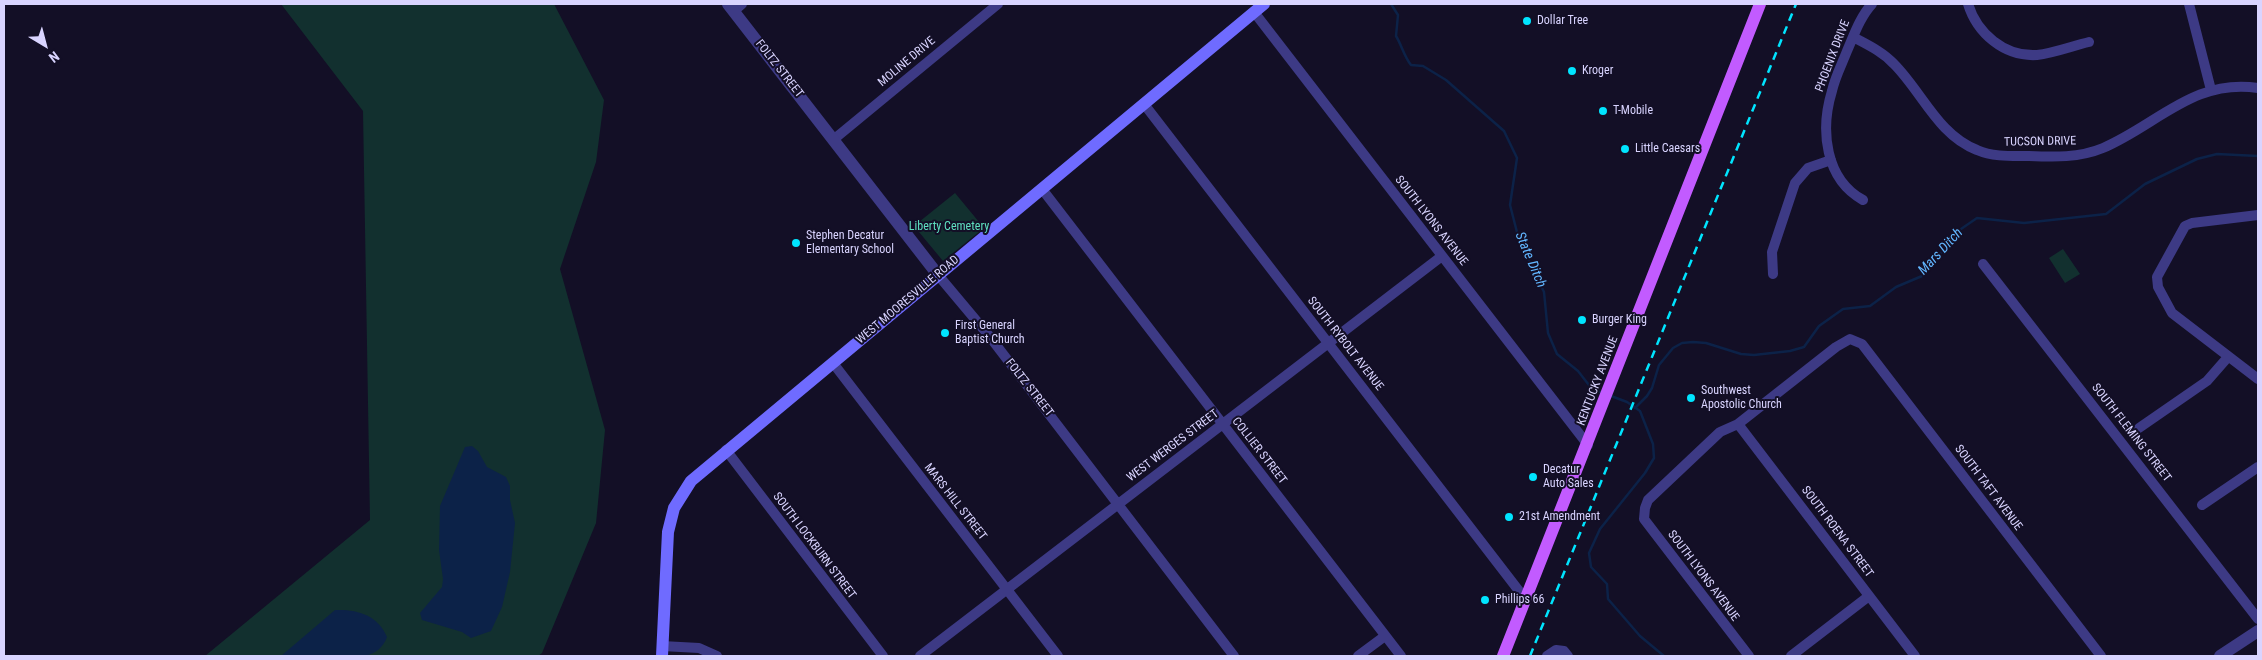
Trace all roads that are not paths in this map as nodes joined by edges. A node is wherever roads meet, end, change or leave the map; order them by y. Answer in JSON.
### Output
{"nodes":[{"id":1,"x":998,"y":4,"type":"edge"},
{"id":2,"x":1760,"y":4,"type":"edge"},
{"id":3,"x":1872,"y":4,"type":"edge"},
{"id":4,"x":1968,"y":4,"type":"edge"},
{"id":5,"x":2189,"y":4,"type":"edge"},
{"id":6,"x":735,"y":6,"type":"edge"},
{"id":7,"x":1259,"y":8,"type":"edge"},
{"id":8,"x":1853,"y":37,"type":"junction"},
{"id":9,"x":2089,"y":42,"type":"dead end"},
{"id":10,"x":2258,"y":88,"type":"edge"},
{"id":11,"x":2211,"y":90,"type":"junction"},
{"id":12,"x":1144,"y":104,"type":"junction"},
{"id":13,"x":833,"y":140,"type":"junction"},
{"id":14,"x":1831,"y":160,"type":"junction"},
{"id":15,"x":1042,"y":189,"type":"junction"},
{"id":16,"x":1864,"y":200,"type":"dead end"},
{"id":17,"x":2258,"y":215,"type":"edge"},
{"id":18,"x":1442,"y":256,"type":"junction"},
{"id":19,"x":1983,"y":264,"type":"dead end"},
{"id":20,"x":1774,"y":274,"type":"dead end"},
{"id":21,"x":938,"y":275,"type":"junction"},
{"id":22,"x":1328,"y":343,"type":"junction"},
{"id":23,"x":2228,"y":357,"type":"junction"},
{"id":24,"x":833,"y":363,"type":"junction"},
{"id":25,"x":2258,"y":379,"type":"edge"},
{"id":26,"x":1222,"y":424,"type":"junction"},
{"id":27,"x":1738,"y":424,"type":"junction"},
{"id":28,"x":2139,"y":428,"type":"dead end"},
{"id":29,"x":1588,"y":445,"type":"junction"},
{"id":30,"x":726,"y":450,"type":"junction"},
{"id":31,"x":2258,"y":467,"type":"edge"},
{"id":32,"x":1118,"y":504,"type":"junction"},
{"id":33,"x":2202,"y":505,"type":"dead end"},
{"id":34,"x":1007,"y":590,"type":"junction"},
{"id":35,"x":1869,"y":596,"type":"junction"},
{"id":36,"x":1526,"y":600,"type":"junction"},
{"id":37,"x":2258,"y":619,"type":"edge"},
{"id":38,"x":2258,"y":631,"type":"edge"},
{"id":39,"x":1385,"y":636,"type":"junction"},
{"id":40,"x":662,"y":651,"type":"edge"},
{"id":41,"x":717,"y":656,"type":"edge"},
{"id":42,"x":883,"y":656,"type":"edge"},
{"id":43,"x":920,"y":656,"type":"edge"},
{"id":44,"x":1058,"y":656,"type":"edge"},
{"id":45,"x":1234,"y":656,"type":"edge"},
{"id":46,"x":1358,"y":656,"type":"edge"},
{"id":47,"x":1401,"y":656,"type":"edge"},
{"id":48,"x":1503,"y":656,"type":"edge"},
{"id":49,"x":1547,"y":656,"type":"edge"},
{"id":50,"x":1568,"y":656,"type":"edge"},
{"id":51,"x":1749,"y":656,"type":"edge"},
{"id":52,"x":1791,"y":656,"type":"edge"},
{"id":53,"x":1915,"y":656,"type":"edge"},
{"id":54,"x":2101,"y":656,"type":"edge"},
{"id":55,"x":2220,"y":656,"type":"edge"}],
"edges":[{"from":1,"to":13,"type":"street","name":"MOLINE DRIVE"},
{"from":2,"to":29,"type":"main road","name":"KENTUCKY AVENUE"},
{"from":3,"to":8,"type":"street","name":"PHOENIX DRIVE"},
{"from":4,"to":9,"type":"street"},
{"from":5,"to":11,"type":"street"},
{"from":6,"to":13,"type":"street","name":"FOLTZ STREET"},
{"from":7,"to":12,"type":"main road","name":"WEST MOORESVILLE ROAD"},
{"from":7,"to":18,"type":"street","name":"SOUTH LYONS AVENUE"},
{"from":8,"to":11,"type":"street","name":"TUCSON DRIVE"},
{"from":8,"to":14,"type":"street","name":"PHOENIX DRIVE"},
{"from":10,"to":11,"type":"street","name":"TUCSON DRIVE"},
{"from":12,"to":15,"type":"main road","name":"WEST MOORESVILLE ROAD"},
{"from":12,"to":22,"type":"street","name":"SOUTH RYBOLT AVENUE"},
{"from":13,"to":21,"type":"street","name":"FOLTZ STREET"},
{"from":14,"to":16,"type":"street","name":"PHOENIX DRIVE"},
{"from":14,"to":20,"type":"street"},
{"from":15,"to":21,"type":"main road","name":"WEST MOORESVILLE ROAD"},
{"from":15,"to":26,"type":"street","name":"COLLIER STREET"},
{"from":17,"to":23,"type":"street"},
{"from":18,"to":22,"type":"street","name":"WEST WERGES STREET"},
{"from":18,"to":29,"type":"street","name":"SOUTH LYONS AVENUE"},
{"from":19,"to":37,"type":"street","name":"SOUTH FLEMING STREET"},
{"from":21,"to":24,"type":"main road","name":"WEST MOORESVILLE ROAD"},
{"from":21,"to":32,"type":"street","name":"FOLTZ STREET"},
{"from":22,"to":26,"type":"street","name":"WEST WERGES STREET"},
{"from":22,"to":36,"type":"street","name":"SOUTH RYBOLT AVENUE"},
{"from":23,"to":25,"type":"street"},
{"from":23,"to":28,"type":"street"},
{"from":24,"to":30,"type":"main road","name":"WEST MOORESVILLE ROAD"},
{"from":24,"to":34,"type":"street","name":"MARS HILL STREET"},
{"from":26,"to":32,"type":"street","name":"WEST WERGES STREET"},
{"from":26,"to":39,"type":"street","name":"COLLIER STREET"},
{"from":27,"to":35,"type":"street","name":"SOUTH ROENA STREET"},
{"from":27,"to":51,"type":"street","name":"SOUTH LYONS AVENUE"},
{"from":27,"to":54,"type":"street","name":"SOUTH TAFT AVENUE"},
{"from":29,"to":36,"type":"main road","name":"KENTUCKY AVENUE"},
{"from":30,"to":40,"type":"main road","name":"WEST MOORESVILLE ROAD"},
{"from":30,"to":42,"type":"street","name":"SOUTH LOCKBURN STREET"},
{"from":31,"to":33,"type":"street"},
{"from":32,"to":34,"type":"street","name":"WEST WERGES STREET"},
{"from":32,"to":45,"type":"street","name":"FOLTZ STREET"},
{"from":34,"to":43,"type":"street","name":"WEST WERGES STREET"},
{"from":34,"to":44,"type":"street","name":"MARS HILL STREET"},
{"from":35,"to":52,"type":"street"},
{"from":35,"to":53,"type":"street","name":"SOUTH ROENA STREET"},
{"from":36,"to":48,"type":"main road","name":"KENTUCKY AVENUE"},
{"from":38,"to":55,"type":"street"},
{"from":39,"to":46,"type":"street"},
{"from":39,"to":47,"type":"street","name":"COLLIER STREET"},
{"from":40,"to":41,"type":"street"},
{"from":49,"to":50,"type":"street"}]}
